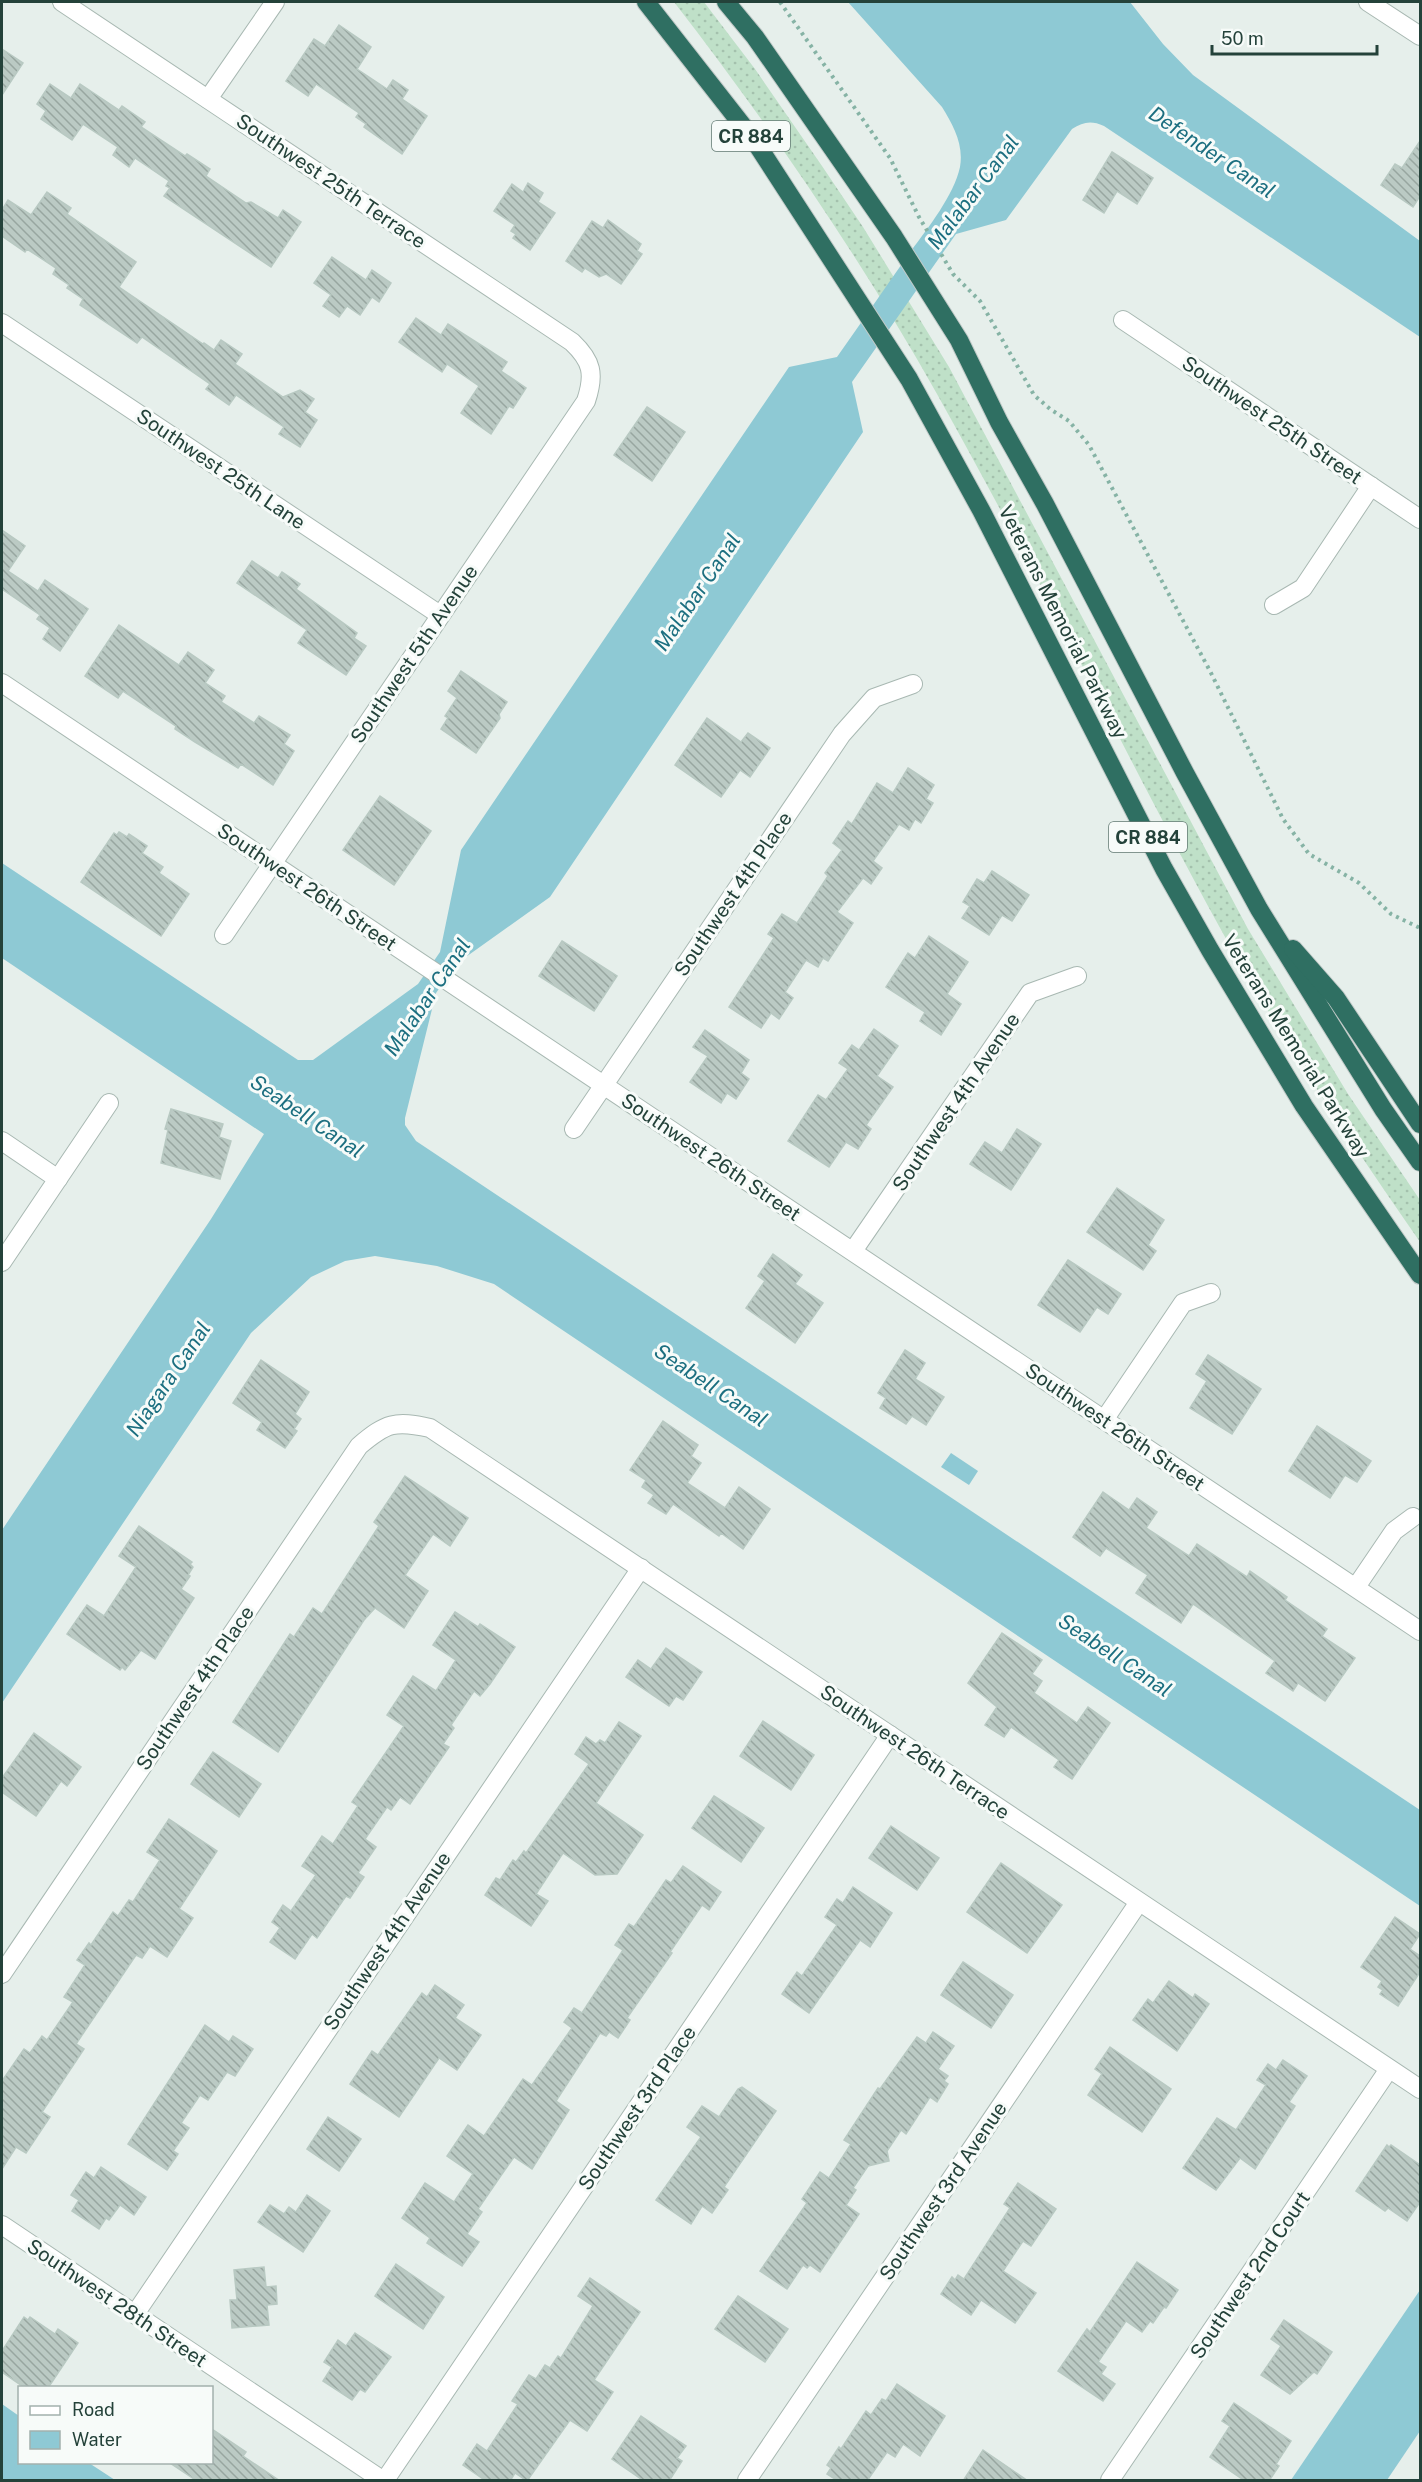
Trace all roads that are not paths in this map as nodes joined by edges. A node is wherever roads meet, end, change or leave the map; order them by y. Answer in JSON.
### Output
{"nodes":[{"id":1,"x":62,"y":2,"type":"edge"},
{"id":2,"x":275,"y":2,"type":"edge"},
{"id":3,"x":646,"y":2,"type":"edge"},
{"id":4,"x":726,"y":2,"type":"edge"},
{"id":5,"x":1368,"y":2,"type":"edge"},
{"id":6,"x":1420,"y":36,"type":"edge"},
{"id":7,"x":208,"y":99,"type":"junction"},
{"id":8,"x":1124,"y":320,"type":"dead end"},
{"id":9,"x":2,"y":323,"type":"edge"},
{"id":10,"x":591,"y":370,"type":"joint"},
{"id":11,"x":1371,"y":486,"type":"junction"},
{"id":12,"x":1420,"y":519,"type":"edge"},
{"id":13,"x":1274,"y":605,"type":"dead end"},
{"id":14,"x":440,"y":615,"type":"junction"},
{"id":15,"x":2,"y":683,"type":"edge"},
{"id":16,"x":913,"y":684,"type":"dead end"},
{"id":17,"x":272,"y":862,"type":"junction"},
{"id":18,"x":1259,"y":909,"type":"junction"},
{"id":19,"x":224,"y":935,"type":"dead end"},
{"id":20,"x":1077,"y":976,"type":"dead end"},
{"id":21,"x":603,"y":1085,"type":"junction"},
{"id":22,"x":109,"y":1103,"type":"dead end"},
{"id":23,"x":1420,"y":1124,"type":"edge"},
{"id":24,"x":574,"y":1129,"type":"dead end"},
{"id":25,"x":2,"y":1141,"type":"edge"},
{"id":26,"x":1420,"y":1162,"type":"edge"},
{"id":27,"x":58,"y":1179,"type":"junction"},
{"id":28,"x":853,"y":1251,"type":"junction"},
{"id":29,"x":2,"y":1262,"type":"edge"},
{"id":30,"x":1420,"y":1275,"type":"edge"},
{"id":31,"x":1211,"y":1293,"type":"dead end"},
{"id":32,"x":1104,"y":1420,"type":"junction"},
{"id":33,"x":405,"y":1422,"type":"joint"},
{"id":34,"x":1413,"y":1517,"type":"dead end"},
{"id":35,"x":641,"y":1568,"type":"junction"},
{"id":36,"x":1356,"y":1587,"type":"junction"},
{"id":37,"x":1420,"y":1631,"type":"edge"},
{"id":38,"x":890,"y":1735,"type":"junction"},
{"id":39,"x":1139,"y":1902,"type":"junction"},
{"id":40,"x":2,"y":1974,"type":"edge"},
{"id":41,"x":1389,"y":2069,"type":"junction"},
{"id":42,"x":1420,"y":2090,"type":"edge"},
{"id":43,"x":2,"y":2225,"type":"edge"},
{"id":44,"x":135,"y":2314,"type":"junction"},
{"id":45,"x":383,"y":2481,"type":"edge"},
{"id":46,"x":747,"y":2481,"type":"edge"},
{"id":47,"x":1110,"y":2481,"type":"edge"}],
"edges":[{"from":1,"to":7,"type":"street","name":"Southwest 25th Terrace"},
{"from":2,"to":7,"type":"street"},
{"from":3,"to":30,"type":"highway","name":"Veterans Memorial Parkway","number":"CR 884"},
{"from":4,"to":18,"type":"highway","name":"Veterans Memorial Parkway","number":"CR 884"},
{"from":5,"to":6,"type":"street"},
{"from":7,"to":10,"type":"street","name":"Southwest 25th Terrace"},
{"from":8,"to":11,"type":"street","name":"Southwest 25th Street"},
{"from":9,"to":14,"type":"street","name":"Southwest 25th Lane"},
{"from":10,"to":14,"type":"street","name":"Southwest 5th Avenue"},
{"from":11,"to":12,"type":"street","name":"Southwest 25th Street"},
{"from":11,"to":13,"type":"street"},
{"from":14,"to":17,"type":"street","name":"Southwest 5th Avenue"},
{"from":15,"to":17,"type":"street","name":"Southwest 26th Street"},
{"from":16,"to":21,"type":"street","name":"Southwest 4th Place"},
{"from":17,"to":19,"type":"street","name":"Southwest 5th Avenue"},
{"from":17,"to":21,"type":"street","name":"Southwest 26th Street"},
{"from":18,"to":23,"type":"highway"},
{"from":18,"to":26,"type":"highway","name":"Veterans Memorial Parkway","number":"CR 884"},
{"from":20,"to":28,"type":"street","name":"Southwest 4th Avenue"},
{"from":21,"to":24,"type":"street","name":"Southwest 4th Place"},
{"from":21,"to":28,"type":"street","name":"Southwest 26th Street"},
{"from":22,"to":27,"type":"street"},
{"from":25,"to":27,"type":"street"},
{"from":27,"to":29,"type":"street"},
{"from":28,"to":32,"type":"street","name":"Southwest 26th Street"},
{"from":31,"to":32,"type":"street"},
{"from":32,"to":36,"type":"street","name":"Southwest 26th Street"},
{"from":33,"to":35,"type":"street","name":"Southwest 26th Terrace"},
{"from":33,"to":40,"type":"street","name":"Southwest 4th Place"},
{"from":34,"to":36,"type":"street"},
{"from":35,"to":38,"type":"street","name":"Southwest 26th Terrace"},
{"from":35,"to":44,"type":"street","name":"Southwest 4th Avenue"},
{"from":36,"to":37,"type":"street","name":"Southwest 26th Street"},
{"from":38,"to":39,"type":"street","name":"Southwest 26th Terrace"},
{"from":38,"to":45,"type":"street","name":"Southwest 3rd Place"},
{"from":39,"to":41,"type":"street","name":"Southwest 26th Terrace"},
{"from":39,"to":46,"type":"street","name":"Southwest 3rd Avenue"},
{"from":41,"to":42,"type":"street","name":"Southwest 26th Terrace"},
{"from":41,"to":47,"type":"street","name":"Southwest 2nd Court"},
{"from":43,"to":44,"type":"street","name":"Southwest 28th Street"},
{"from":44,"to":45,"type":"street","name":"Southwest 28th Street"}]}
